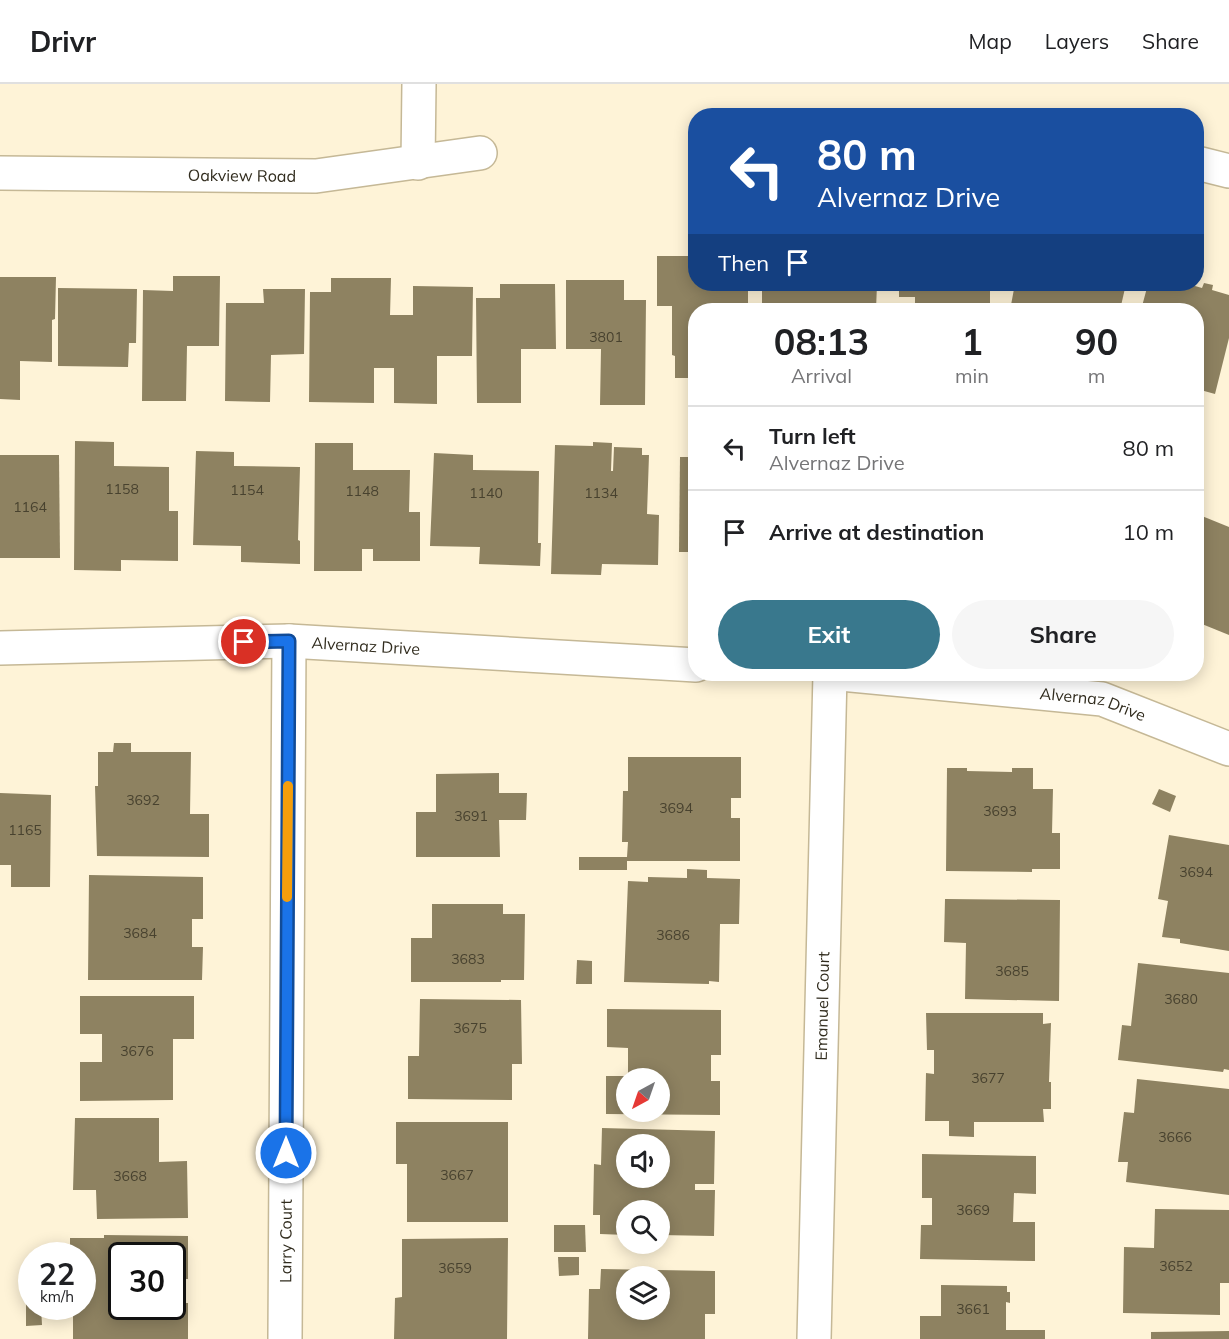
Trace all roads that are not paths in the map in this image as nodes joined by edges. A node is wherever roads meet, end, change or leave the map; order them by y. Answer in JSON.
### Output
{"nodes":[{"id":1,"x":419,"y":84,"type":"edge"},
{"id":2,"x":480,"y":153,"type":"dead end"},
{"id":3,"x":418,"y":163,"type":"junction"},
{"id":4,"x":1204,"y":165,"type":"edge"},
{"id":5,"x":1229,"y":171,"type":"edge"},
{"id":6,"x":0,"y":173,"type":"edge"},
{"id":7,"x":289,"y":641,"type":"junction"},
{"id":8,"x":0,"y":648,"type":"edge"},
{"id":9,"x":688,"y":664,"type":"edge"},
{"id":10,"x":830,"y":681,"type":"edge"},
{"id":11,"x":914,"y":681,"type":"edge"},
{"id":12,"x":1229,"y":749,"type":"edge"},
{"id":13,"x":285,"y":1339,"type":"edge"},
{"id":14,"x":814,"y":1339,"type":"edge"}],
"edges":[{"from":1,"to":3,"type":"street"},
{"from":2,"to":3,"type":"street","name":"Oakview Road"},
{"from":3,"to":6,"type":"street","name":"Oakview Road"},
{"from":4,"to":5,"type":"street"},
{"from":7,"to":8,"type":"street","name":"Alvernaz Drive"},
{"from":7,"to":9,"type":"street","name":"Alvernaz Drive"},
{"from":7,"to":13,"type":"street","name":"Larry Court"},
{"from":10,"to":14,"type":"street","name":"Emanuel Court"},
{"from":11,"to":12,"type":"street","name":"Alvernaz Drive"}]}
